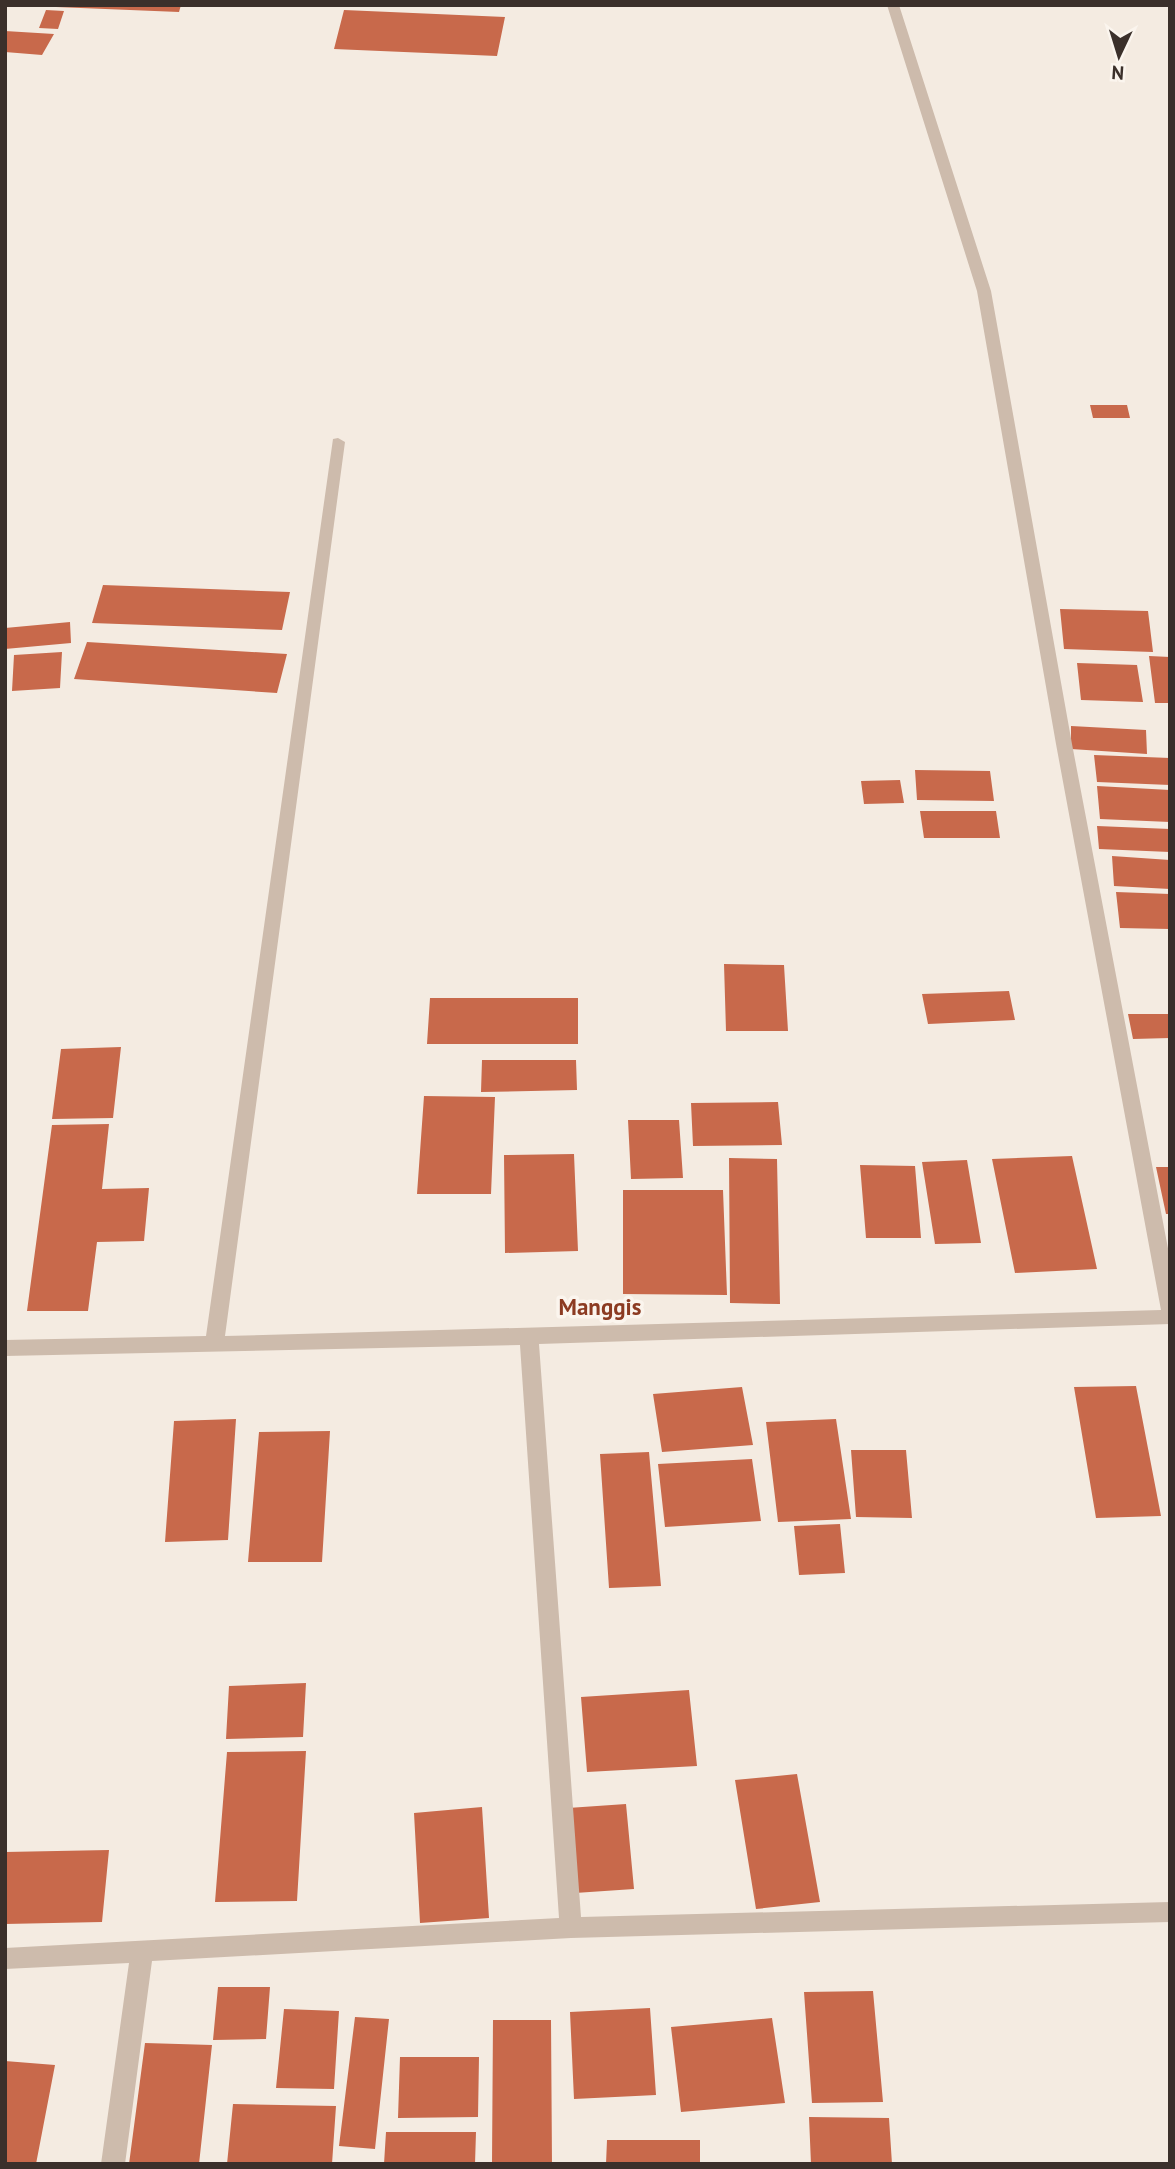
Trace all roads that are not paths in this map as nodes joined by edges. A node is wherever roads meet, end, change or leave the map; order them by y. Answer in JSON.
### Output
{"nodes":[{"id":1,"x":893,"y":5,"type":"edge"},
{"id":2,"x":338,"y":442,"type":"dead end"},
{"id":3,"x":1170,"y":1310,"type":"edge"},
{"id":4,"x":1170,"y":1317,"type":"edge"},
{"id":5,"x":529,"y":1337,"type":"junction"},
{"id":6,"x":215,"y":1343,"type":"junction"},
{"id":7,"x":5,"y":1348,"type":"edge"},
{"id":8,"x":1170,"y":1912,"type":"edge"},
{"id":9,"x":571,"y":1928,"type":"junction"},
{"id":10,"x":142,"y":1953,"type":"junction"},
{"id":11,"x":5,"y":1959,"type":"edge"},
{"id":12,"x":113,"y":2164,"type":"edge"}],
"edges":[{"from":1,"to":3,"type":"street"},
{"from":2,"to":6,"type":"street"},
{"from":4,"to":5,"type":"street"},
{"from":5,"to":6,"type":"street"},
{"from":5,"to":9,"type":"street"},
{"from":6,"to":7,"type":"street"},
{"from":8,"to":9,"type":"street"},
{"from":9,"to":10,"type":"street"},
{"from":10,"to":11,"type":"street"},
{"from":10,"to":12,"type":"street"}]}
